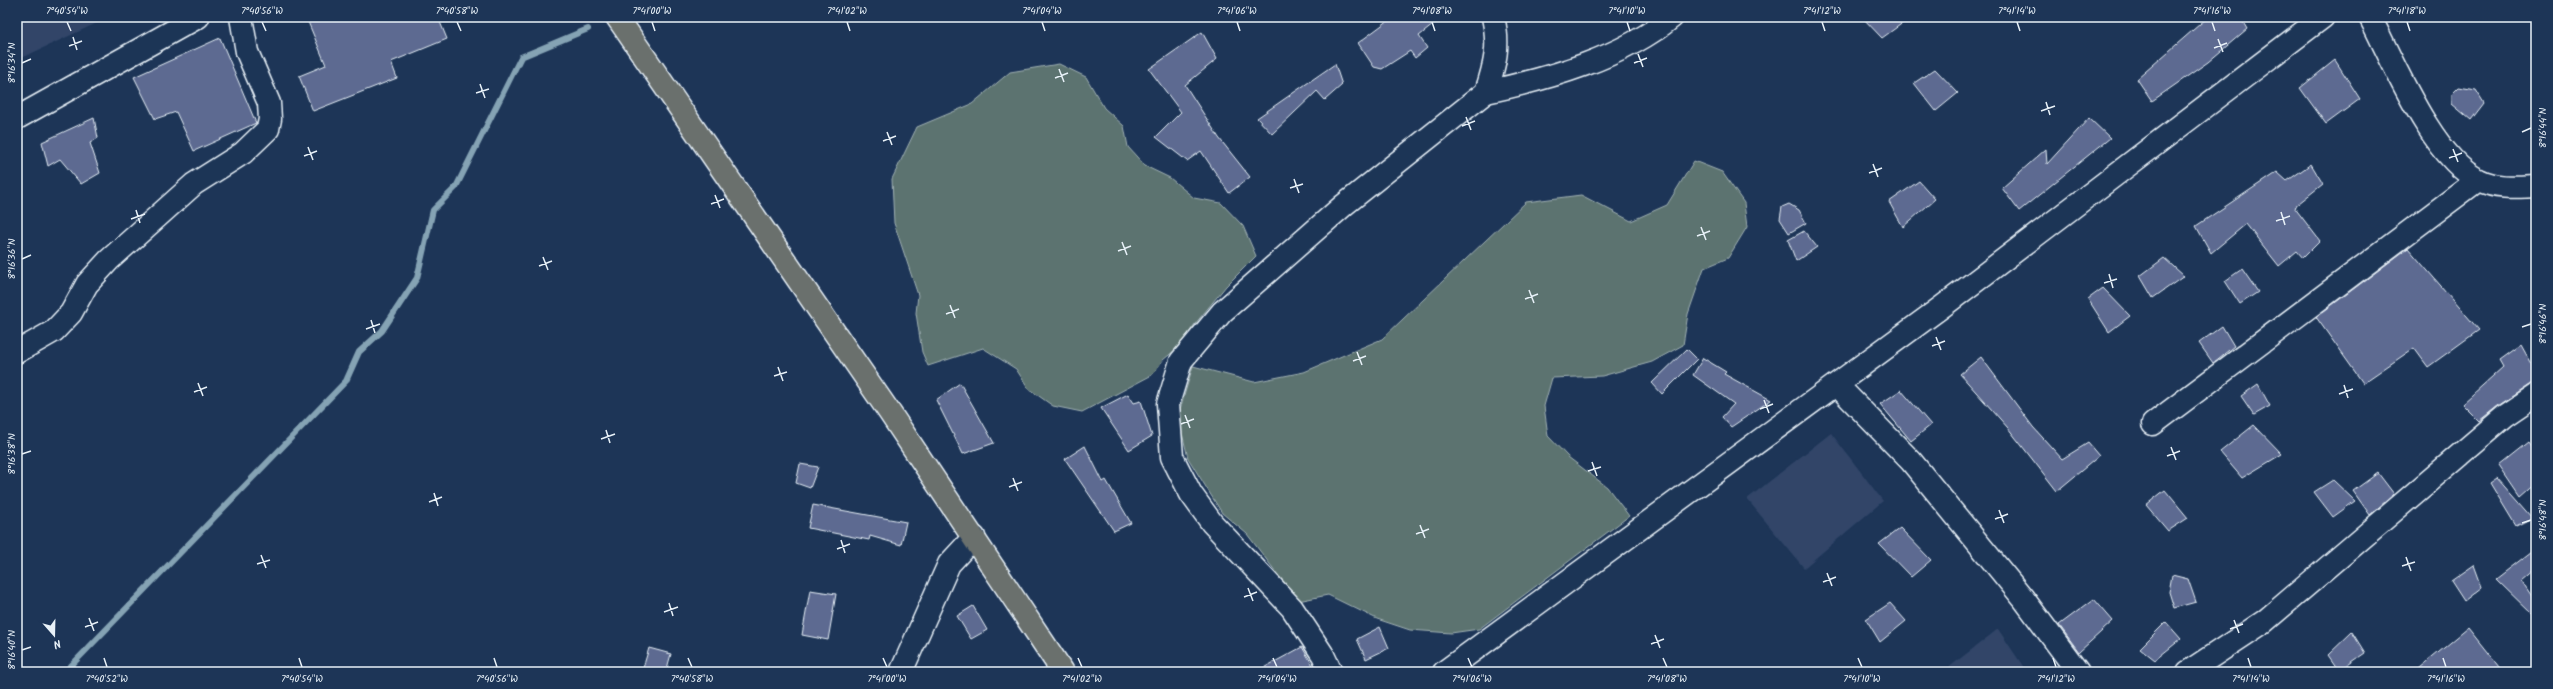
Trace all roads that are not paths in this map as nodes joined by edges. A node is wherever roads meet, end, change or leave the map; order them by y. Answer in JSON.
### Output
{"nodes":[{"id":1,"x":198,"y":17,"type":"edge"},
{"id":2,"x":241,"y":17,"type":"edge"},
{"id":3,"x":617,"y":17,"type":"edge"},
{"id":4,"x":1493,"y":17,"type":"edge"},
{"id":5,"x":1672,"y":17,"type":"edge"},
{"id":6,"x":2323,"y":17,"type":"edge"},
{"id":7,"x":2370,"y":17,"type":"edge"},
{"id":8,"x":1486,"y":92,"type":"junction"},
{"id":9,"x":17,"y":118,"type":"edge"},
{"id":10,"x":2478,"y":180,"type":"junction"},
{"id":11,"x":2536,"y":186,"type":"edge"},
{"id":12,"x":17,"y":352,"type":"edge"},
{"id":13,"x":1837,"y":385,"type":"junction"},
{"id":14,"x":2536,"y":395,"type":"edge"},
{"id":15,"x":2153,"y":424,"type":"dead end"},
{"id":16,"x":974,"y":537,"type":"junction"},
{"id":17,"x":901,"y":672,"type":"edge"},
{"id":18,"x":1063,"y":672,"type":"edge"},
{"id":19,"x":1331,"y":672,"type":"edge"},
{"id":20,"x":1444,"y":672,"type":"edge"},
{"id":21,"x":2078,"y":672,"type":"edge"},
{"id":22,"x":2188,"y":672,"type":"edge"}],
"edges":[{"from":1,"to":9,"type":"street"},
{"from":2,"to":12,"type":"street"},
{"from":3,"to":16,"type":"main road"},
{"from":4,"to":8,"type":"street"},
{"from":5,"to":8,"type":"street"},
{"from":6,"to":13,"type":"street"},
{"from":7,"to":10,"type":"street"},
{"from":8,"to":19,"type":"street"},
{"from":10,"to":11,"type":"street"},
{"from":10,"to":15,"type":"street"},
{"from":13,"to":20,"type":"street"},
{"from":13,"to":21,"type":"street"},
{"from":14,"to":22,"type":"street"},
{"from":16,"to":17,"type":"street"},
{"from":16,"to":18,"type":"main road"}]}
